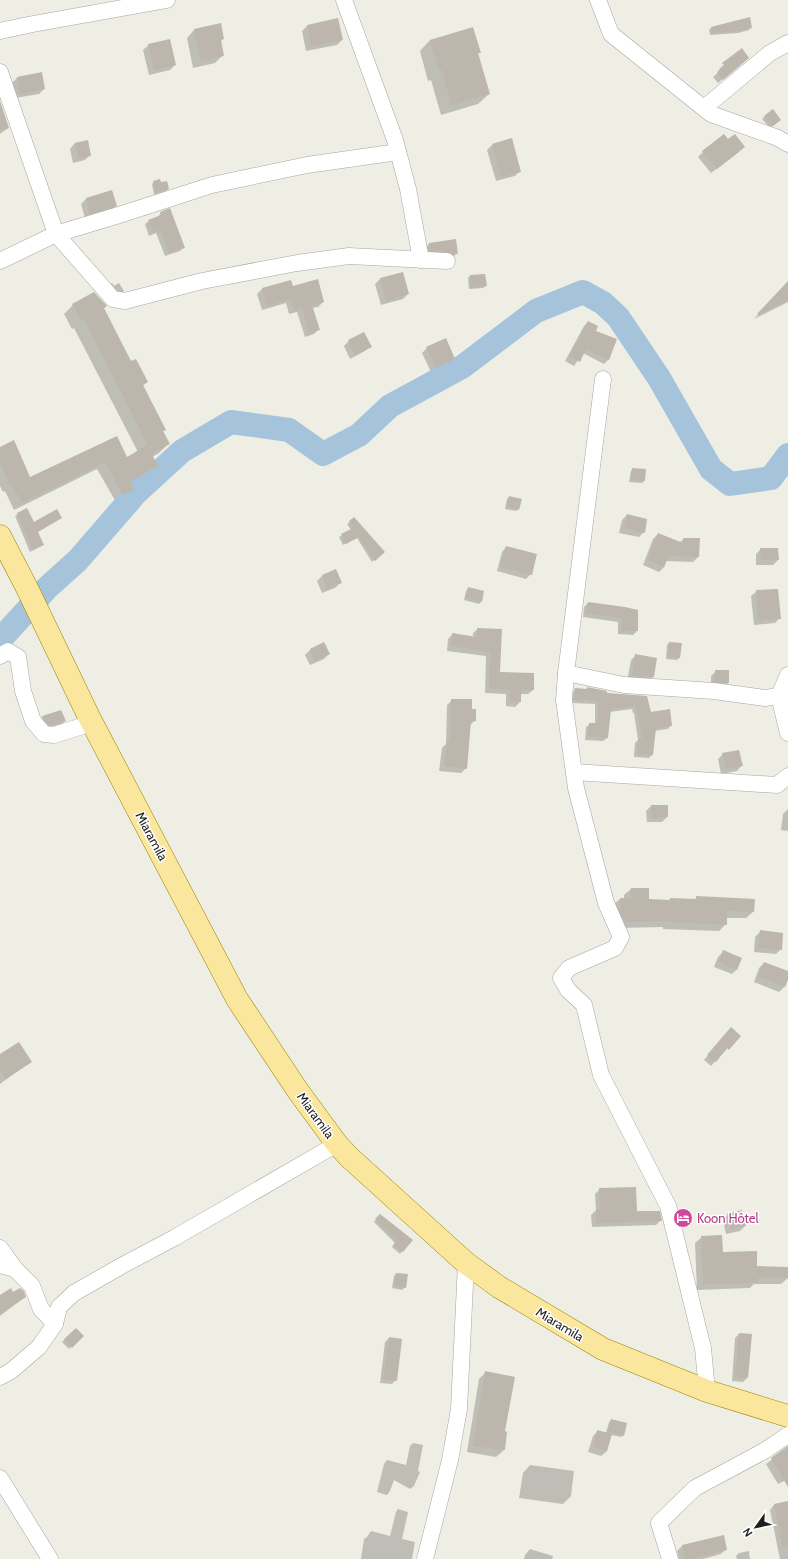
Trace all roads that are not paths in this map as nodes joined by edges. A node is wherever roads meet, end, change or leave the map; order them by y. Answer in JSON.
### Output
{"nodes":[{"id":1,"x":167,"y":0,"type":"edge"},
{"id":2,"x":344,"y":0,"type":"edge"},
{"id":3,"x":598,"y":0,"type":"edge"},
{"id":4,"x":0,"y":32,"type":"edge"},
{"id":5,"x":788,"y":43,"type":"edge"},
{"id":6,"x":0,"y":72,"type":"edge"},
{"id":7,"x":704,"y":108,"type":"junction"},
{"id":8,"x":788,"y":144,"type":"edge"},
{"id":9,"x":398,"y":152,"type":"junction"},
{"id":10,"x":56,"y":234,"type":"junction"},
{"id":11,"x":0,"y":260,"type":"edge"},
{"id":12,"x":421,"y":260,"type":"junction"},
{"id":13,"x":447,"y":261,"type":"dead end"},
{"id":14,"x":603,"y":379,"type":"dead end"},
{"id":15,"x":0,"y":536,"type":"edge"},
{"id":16,"x":0,"y":656,"type":"edge"},
{"id":17,"x":566,"y":673,"type":"junction"},
{"id":18,"x":788,"y":675,"type":"edge"},
{"id":19,"x":784,"y":695,"type":"edge"},
{"id":20,"x":92,"y":724,"type":"junction"},
{"id":21,"x":788,"y":733,"type":"edge"},
{"id":22,"x":574,"y":772,"type":"junction"},
{"id":23,"x":788,"y":776,"type":"edge"},
{"id":24,"x":337,"y":1144,"type":"junction"},
{"id":25,"x":0,"y":1248,"type":"edge"},
{"id":26,"x":466,"y":1263,"type":"junction"},
{"id":27,"x":8,"y":1267,"type":"edge"},
{"id":28,"x":55,"y":1324,"type":"junction"},
{"id":29,"x":0,"y":1377,"type":"edge"},
{"id":30,"x":707,"y":1392,"type":"junction"},
{"id":31,"x":788,"y":1416,"type":"edge"},
{"id":32,"x":788,"y":1435,"type":"edge"},
{"id":33,"x":0,"y":1478,"type":"edge"},
{"id":34,"x":50,"y":1559,"type":"edge"},
{"id":35,"x":425,"y":1559,"type":"edge"},
{"id":36,"x":670,"y":1559,"type":"edge"}],
"edges":[{"from":1,"to":4,"type":"street"},
{"from":2,"to":9,"type":"street"},
{"from":3,"to":7,"type":"street"},
{"from":5,"to":7,"type":"street"},
{"from":6,"to":10,"type":"street"},
{"from":7,"to":8,"type":"street"},
{"from":9,"to":10,"type":"street"},
{"from":9,"to":12,"type":"street"},
{"from":10,"to":11,"type":"street"},
{"from":10,"to":12,"type":"street"},
{"from":12,"to":13,"type":"street"},
{"from":14,"to":17,"type":"street"},
{"from":15,"to":20,"type":"main road","name":"Miaramila"},
{"from":16,"to":20,"type":"street"},
{"from":17,"to":19,"type":"street"},
{"from":17,"to":22,"type":"street"},
{"from":18,"to":19,"type":"street"},
{"from":19,"to":21,"type":"street"},
{"from":20,"to":24,"type":"main road","name":"Miaramila"},
{"from":22,"to":23,"type":"street"},
{"from":22,"to":30,"type":"street"},
{"from":24,"to":26,"type":"main road","name":"Miaramila"},
{"from":24,"to":28,"type":"street"},
{"from":25,"to":27,"type":"street"},
{"from":26,"to":30,"type":"main road","name":"Miaramila"},
{"from":26,"to":35,"type":"street"},
{"from":27,"to":28,"type":"street"},
{"from":28,"to":29,"type":"street"},
{"from":30,"to":31,"type":"main road","name":"Miaramila"},
{"from":32,"to":36,"type":"street"},
{"from":33,"to":34,"type":"street"}]}
